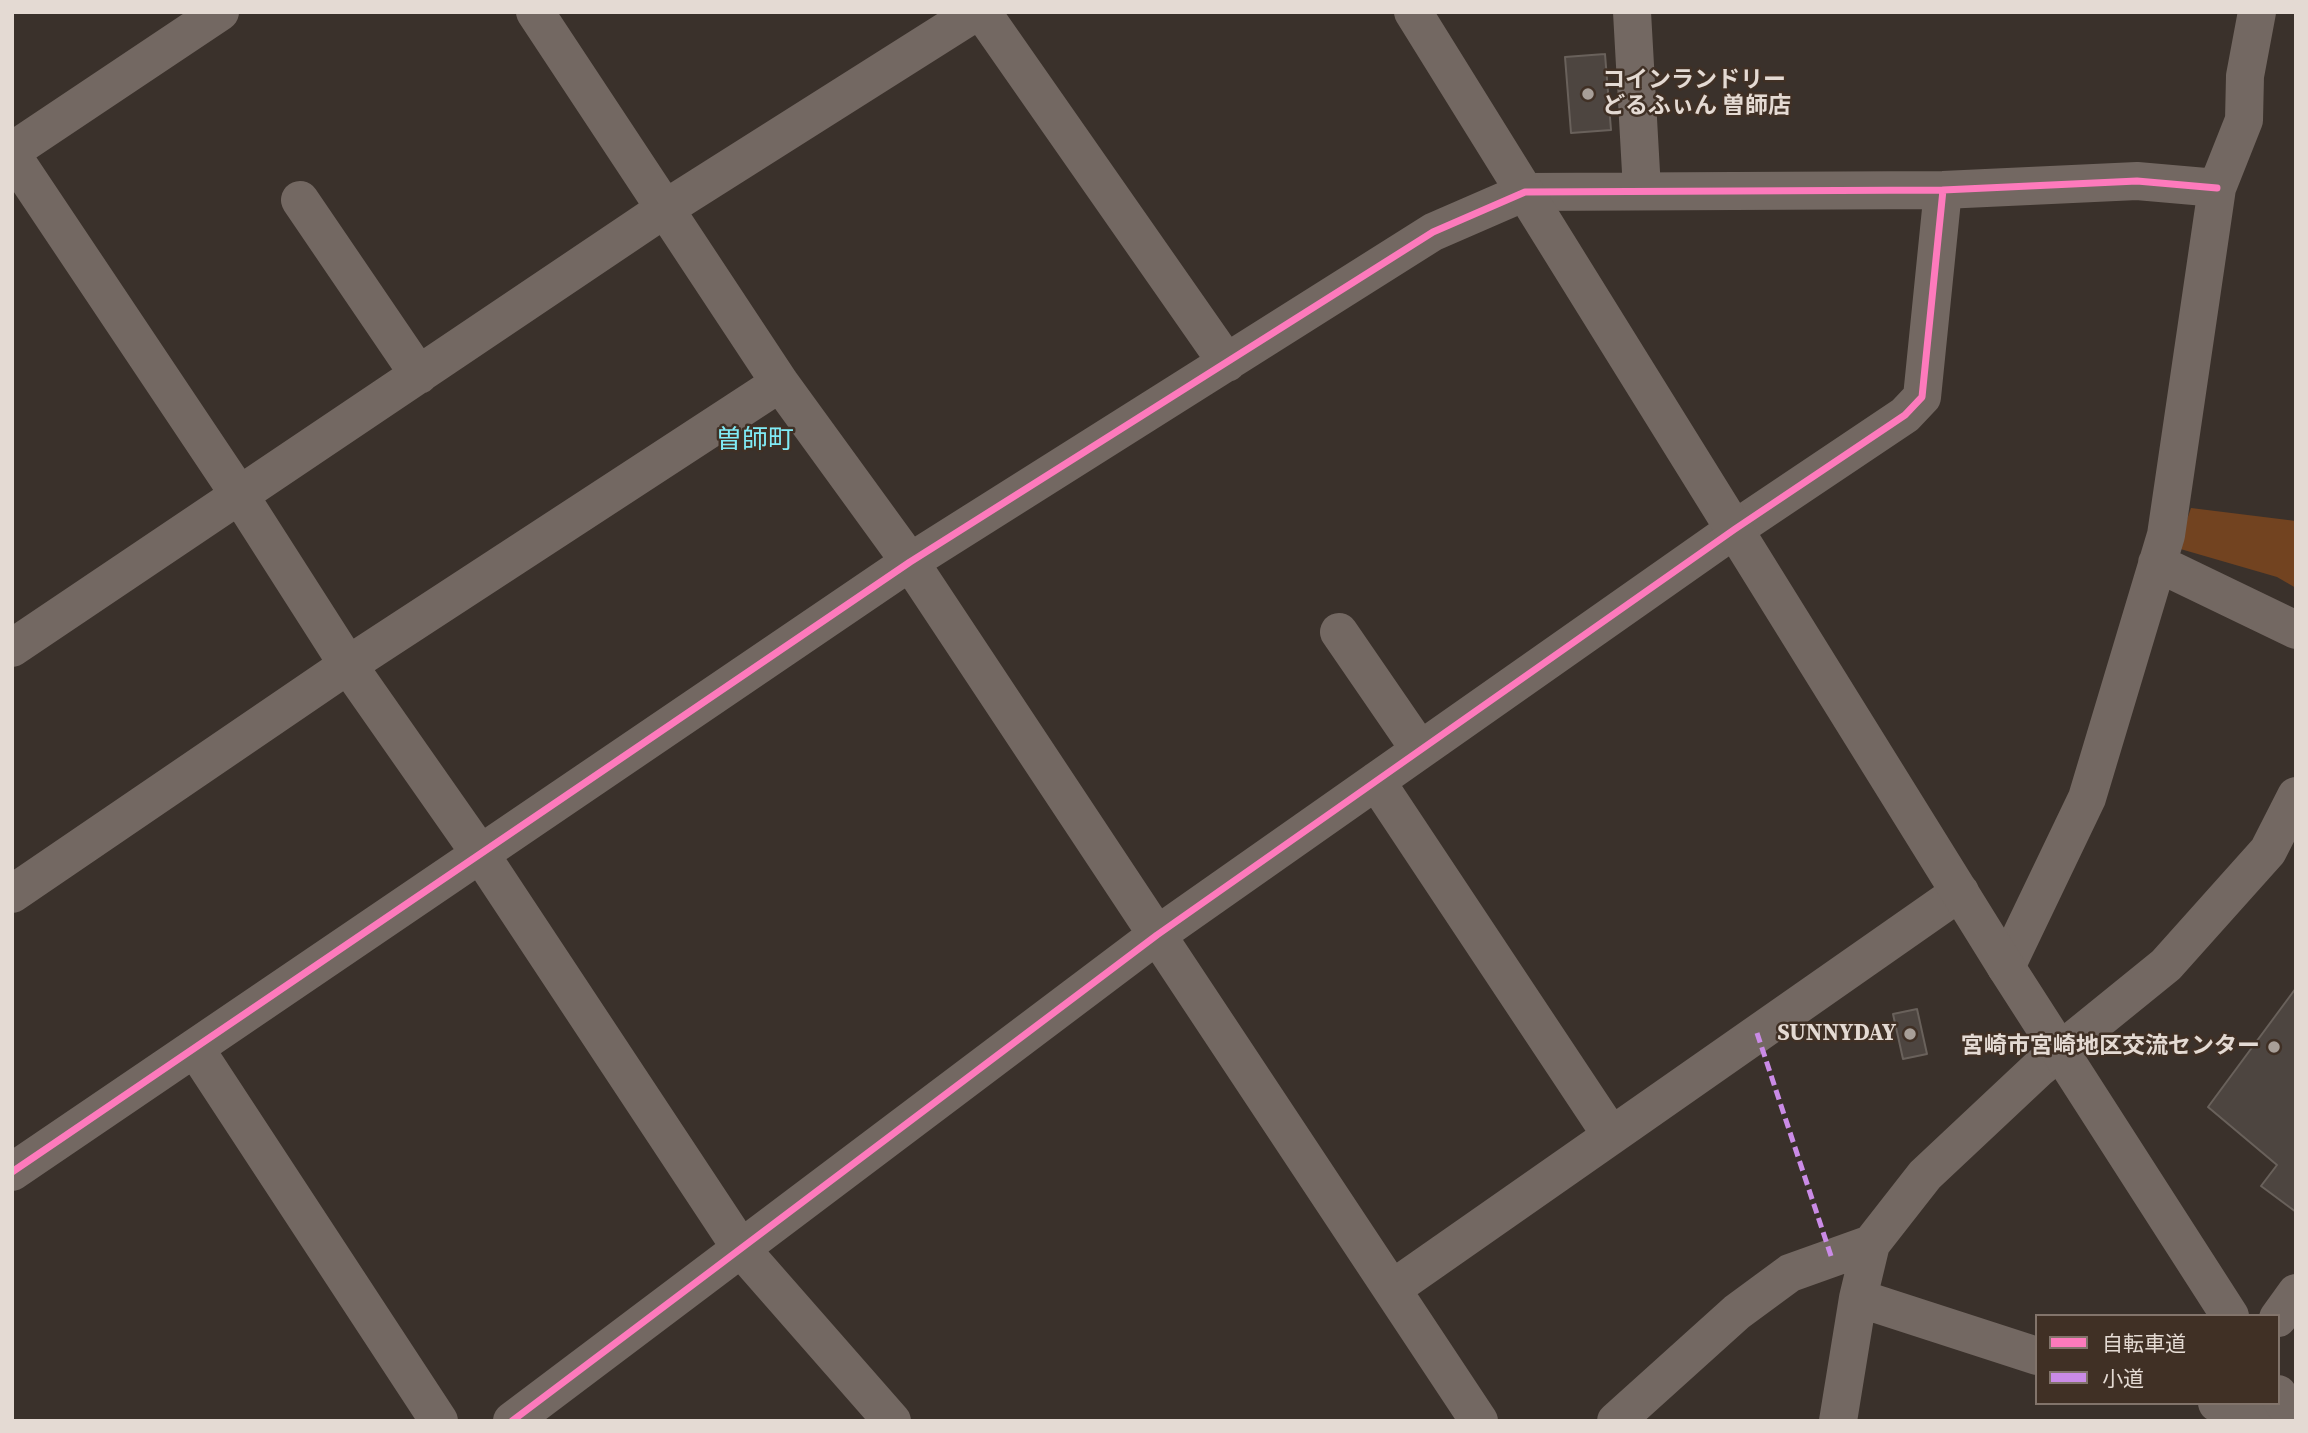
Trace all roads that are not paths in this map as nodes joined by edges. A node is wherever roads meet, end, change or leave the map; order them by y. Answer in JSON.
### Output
{"nodes":[{"id":1,"x":220,"y":12,"type":"edge"},
{"id":2,"x":535,"y":12,"type":"edge"},
{"id":3,"x":976,"y":12,"type":"edge"},
{"id":4,"x":982,"y":12,"type":"edge"},
{"id":5,"x":1413,"y":12,"type":"edge"},
{"id":6,"x":1632,"y":12,"type":"edge"},
{"id":7,"x":2257,"y":12,"type":"edge"},
{"id":8,"x":12,"y":153,"type":"edge"},
{"id":9,"x":2217,"y":188,"type":"junction"},
{"id":10,"x":1642,"y":190,"type":"junction"},
{"id":11,"x":1942,"y":190,"type":"junction"},
{"id":12,"x":1525,"y":192,"type":"junction"},
{"id":13,"x":300,"y":200,"type":"dead end"},
{"id":14,"x":663,"y":210,"type":"junction"},
{"id":15,"x":1227,"y":363,"type":"junction"},
{"id":16,"x":419,"y":375,"type":"junction"},
{"id":17,"x":780,"y":383,"type":"junction"},
{"id":18,"x":240,"y":496,"type":"junction"},
{"id":19,"x":1735,"y":529,"type":"junction"},
{"id":20,"x":910,"y":562,"type":"junction"},
{"id":21,"x":2157,"y":563,"type":"junction"},
{"id":22,"x":2296,"y":630,"type":"edge"},
{"id":23,"x":1339,"y":632,"type":"dead end"},
{"id":24,"x":12,"y":648,"type":"edge"},
{"id":25,"x":348,"y":665,"type":"junction"},
{"id":26,"x":1420,"y":750,"type":"junction"},
{"id":27,"x":1376,"y":781,"type":"junction"},
{"id":28,"x":2296,"y":796,"type":"edge"},
{"id":29,"x":481,"y":855,"type":"junction"},
{"id":30,"x":1960,"y":892,"type":"junction"},
{"id":31,"x":12,"y":894,"type":"edge"},
{"id":32,"x":1157,"y":934,"type":"junction"},
{"id":33,"x":2006,"y":967,"type":"junction"},
{"id":34,"x":196,"y":1050,"type":"junction"},
{"id":35,"x":2061,"y":1050,"type":"junction"},
{"id":36,"x":1611,"y":1135,"type":"junction"},
{"id":37,"x":12,"y":1172,"type":"edge"},
{"id":38,"x":1871,"y":1244,"type":"junction"},
{"id":39,"x":742,"y":1250,"type":"junction"},
{"id":40,"x":1392,"y":1289,"type":"junction"},
{"id":41,"x":2296,"y":1293,"type":"edge"},
{"id":42,"x":1858,"y":1298,"type":"junction"},
{"id":43,"x":2229,"y":1314,"type":"edge"},
{"id":44,"x":2280,"y":1315,"type":"edge"},
{"id":45,"x":2035,"y":1355,"type":"edge"},
{"id":46,"x":2280,"y":1397,"type":"edge"},
{"id":47,"x":2221,"y":1405,"type":"edge"},
{"id":48,"x":439,"y":1421,"type":"edge"},
{"id":49,"x":512,"y":1421,"type":"edge"},
{"id":50,"x":892,"y":1421,"type":"edge"},
{"id":51,"x":1479,"y":1421,"type":"edge"},
{"id":52,"x":1616,"y":1421,"type":"edge"},
{"id":53,"x":1838,"y":1421,"type":"edge"},
{"id":54,"x":2256,"y":1421,"type":"edge"},
{"id":55,"x":2295,"y":1421,"type":"edge"}],
"edges":[{"from":1,"to":8,"type":"street"},
{"from":2,"to":14,"type":"street"},
{"from":3,"to":14,"type":"street"},
{"from":4,"to":15,"type":"street"},
{"from":5,"to":12,"type":"street"},
{"from":6,"to":10,"type":"street"},
{"from":7,"to":9,"type":"street"},
{"from":8,"to":18,"type":"street"},
{"from":9,"to":11,"type":"street"},
{"from":9,"to":21,"type":"street"},
{"from":10,"to":11,"type":"street"},
{"from":10,"to":12,"type":"street"},
{"from":11,"to":19,"type":"street"},
{"from":12,"to":15,"type":"street"},
{"from":12,"to":19,"type":"street"},
{"from":13,"to":16,"type":"street"},
{"from":14,"to":16,"type":"street"},
{"from":14,"to":17,"type":"street"},
{"from":15,"to":20,"type":"street"},
{"from":16,"to":18,"type":"street"},
{"from":17,"to":20,"type":"street"},
{"from":17,"to":25,"type":"street"},
{"from":18,"to":24,"type":"street"},
{"from":18,"to":25,"type":"street"},
{"from":19,"to":26,"type":"street"},
{"from":19,"to":30,"type":"street"},
{"from":20,"to":29,"type":"street"},
{"from":20,"to":32,"type":"street"},
{"from":21,"to":22,"type":"street"},
{"from":21,"to":33,"type":"street"},
{"from":23,"to":26,"type":"street"},
{"from":25,"to":29,"type":"street"},
{"from":25,"to":31,"type":"street"},
{"from":26,"to":27,"type":"street"},
{"from":27,"to":32,"type":"street"},
{"from":27,"to":36,"type":"street"},
{"from":28,"to":35,"type":"street"},
{"from":29,"to":34,"type":"street"},
{"from":29,"to":39,"type":"street"},
{"from":30,"to":33,"type":"street"},
{"from":30,"to":36,"type":"street"},
{"from":32,"to":39,"type":"street"},
{"from":32,"to":40,"type":"street"},
{"from":33,"to":35,"type":"street"},
{"from":34,"to":37,"type":"street"},
{"from":34,"to":48,"type":"street"},
{"from":35,"to":38,"type":"street"},
{"from":35,"to":43,"type":"street"},
{"from":36,"to":40,"type":"street"},
{"from":38,"to":42,"type":"street"},
{"from":38,"to":52,"type":"street"},
{"from":39,"to":49,"type":"street"},
{"from":39,"to":50,"type":"street"},
{"from":40,"to":51,"type":"street"},
{"from":41,"to":44,"type":"street"},
{"from":42,"to":45,"type":"street"},
{"from":42,"to":53,"type":"street"},
{"from":46,"to":55,"type":"street"},
{"from":47,"to":54,"type":"street"}]}
